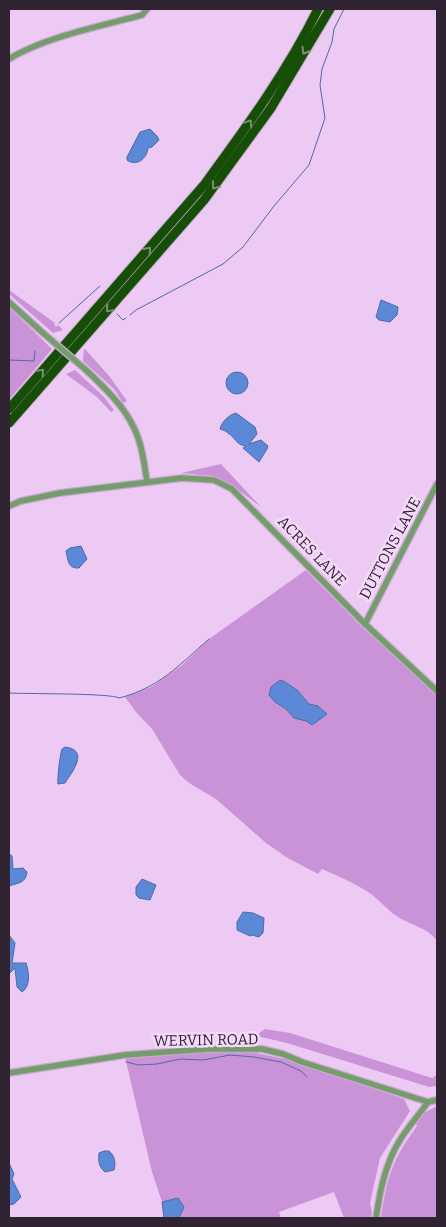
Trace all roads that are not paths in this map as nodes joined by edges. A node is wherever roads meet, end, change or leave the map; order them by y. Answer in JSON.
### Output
{"nodes":[{"id":1,"x":147,"y":9,"type":"edge"},
{"id":2,"x":318,"y":9,"type":"edge"},
{"id":3,"x":330,"y":9,"type":"edge"},
{"id":4,"x":9,"y":59,"type":"edge"},
{"id":5,"x":9,"y":302,"type":"edge"},
{"id":6,"x":9,"y":409,"type":"edge"},
{"id":7,"x":9,"y":423,"type":"edge"},
{"id":8,"x":147,"y":481,"type":"junction"},
{"id":9,"x":437,"y":484,"type":"edge"},
{"id":10,"x":9,"y":506,"type":"edge"},
{"id":11,"x":364,"y":624,"type":"junction"},
{"id":12,"x":437,"y":691,"type":"edge"},
{"id":13,"x":9,"y":1073,"type":"edge"},
{"id":14,"x":437,"y":1100,"type":"edge"},
{"id":15,"x":428,"y":1102,"type":"junction"},
{"id":16,"x":376,"y":1218,"type":"edge"}],
"edges":[{"from":1,"to":4,"type":"street"},
{"from":6,"to":2,"type":"highway","one_way":true},
{"from":3,"to":7,"type":"highway","one_way":true},
{"from":5,"to":8,"type":"street","bridge":true},
{"from":8,"to":10,"type":"street","name":"ACRES LANE"},
{"from":8,"to":11,"type":"street","name":"ACRES LANE"},
{"from":9,"to":11,"type":"street","name":"DUTTONS LANE"},
{"from":11,"to":12,"type":"street","name":"ACRES LANE"},
{"from":13,"to":15,"type":"street","name":"WERVIN ROAD"},
{"from":14,"to":15,"type":"street"},
{"from":15,"to":16,"type":"street"}]}
